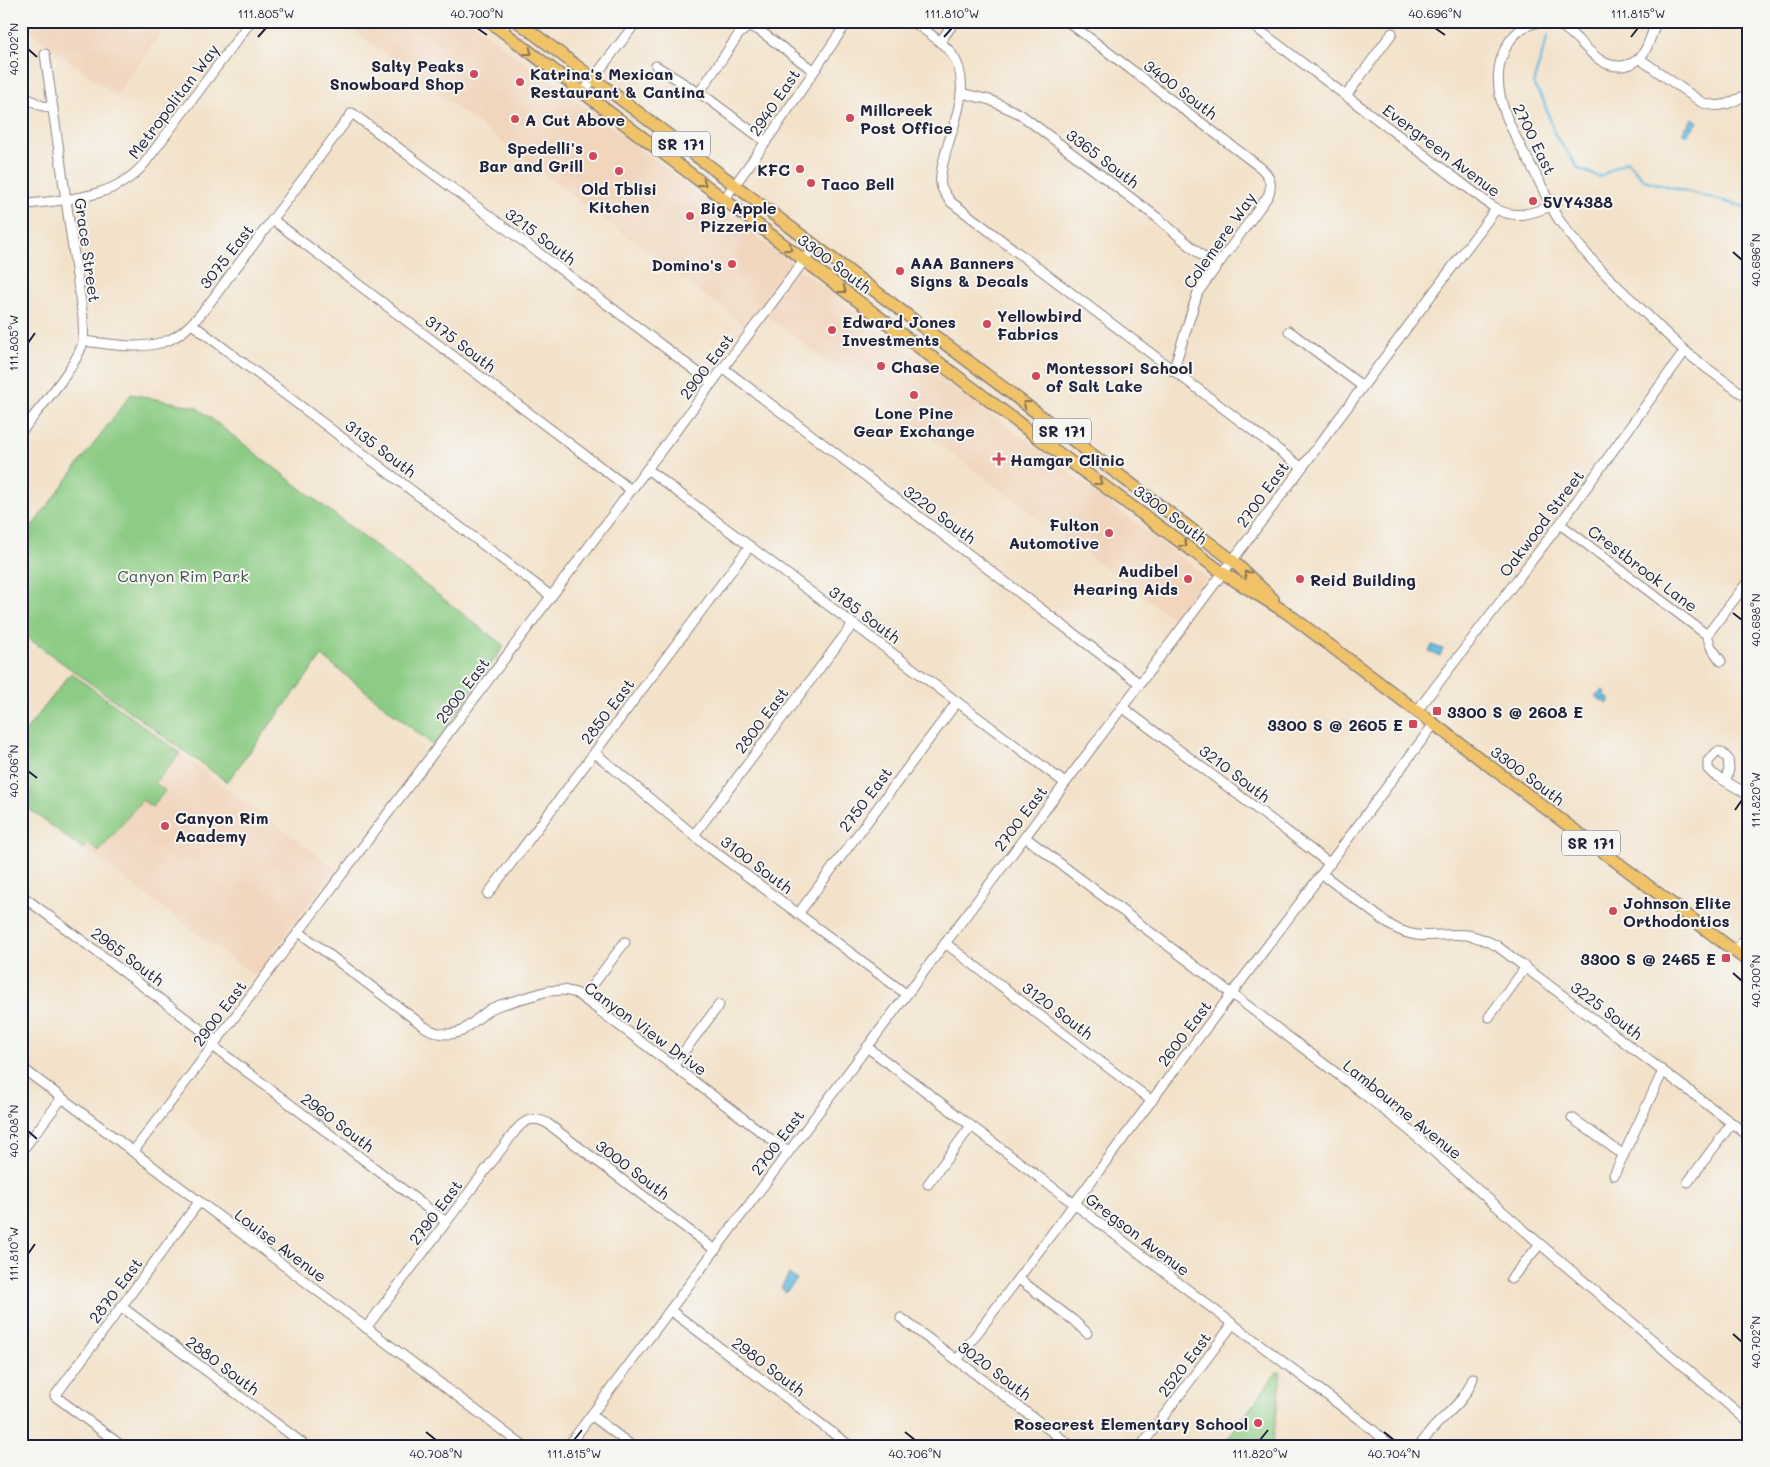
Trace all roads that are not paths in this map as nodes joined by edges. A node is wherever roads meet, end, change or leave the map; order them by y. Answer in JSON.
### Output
{"nodes":[{"id":1,"x":251,"y":21,"type":"edge"},
{"id":2,"x":488,"y":21,"type":"edge"},
{"id":3,"x":517,"y":21,"type":"edge"},
{"id":4,"x":637,"y":21,"type":"edge"},
{"id":5,"x":848,"y":21,"type":"edge"},
{"id":6,"x":912,"y":21,"type":"edge"},
{"id":7,"x":955,"y":21,"type":"edge"},
{"id":8,"x":1067,"y":21,"type":"edge"},
{"id":9,"x":1247,"y":21,"type":"edge"},
{"id":10,"x":1656,"y":21,"type":"edge"},
{"id":11,"x":504,"y":26,"type":"edge"},
{"id":12,"x":1392,"y":33,"type":"dead end"},
{"id":13,"x":940,"y":42,"type":"junction"},
{"id":14,"x":45,"y":54,"type":"dead end"},
{"id":15,"x":1640,"y":59,"type":"junction"},
{"id":16,"x":656,"y":66,"type":"dead end"},
{"id":17,"x":814,"y":71,"type":"junction"},
{"id":18,"x":594,"y":78,"type":"junction"},
{"id":19,"x":583,"y":92,"type":"junction"},
{"id":20,"x":699,"y":93,"type":"junction"},
{"id":21,"x":961,"y":93,"type":"junction"},
{"id":22,"x":1749,"y":93,"type":"edge"},
{"id":23,"x":21,"y":95,"type":"edge"},
{"id":24,"x":1346,"y":96,"type":"junction"},
{"id":25,"x":53,"y":109,"type":"junction"},
{"id":26,"x":352,"y":113,"type":"joint"},
{"id":27,"x":766,"y":142,"type":"junction"},
{"id":28,"x":1271,"y":184,"type":"joint"},
{"id":29,"x":734,"y":185,"type":"junction"},
{"id":30,"x":66,"y":199,"type":"junction"},
{"id":31,"x":724,"y":199,"type":"junction"},
{"id":32,"x":21,"y":205,"type":"edge"},
{"id":33,"x":1551,"y":206,"type":"junction"},
{"id":34,"x":1496,"y":209,"type":"junction"},
{"id":35,"x":273,"y":220,"type":"junction"},
{"id":36,"x":815,"y":246,"type":"junction"},
{"id":37,"x":804,"y":260,"type":"junction"},
{"id":38,"x":1215,"y":267,"type":"junction"},
{"id":39,"x":192,"y":324,"type":"junction"},
{"id":40,"x":1289,"y":331,"type":"dead end"},
{"id":41,"x":83,"y":341,"type":"junction"},
{"id":42,"x":1685,"y":351,"type":"junction"},
{"id":43,"x":723,"y":368,"type":"junction"},
{"id":44,"x":1173,"y":371,"type":"junction"},
{"id":45,"x":712,"y":383,"type":"junction"},
{"id":46,"x":1362,"y":386,"type":"junction"},
{"id":47,"x":1749,"y":399,"type":"edge"},
{"id":48,"x":21,"y":432,"type":"edge"},
{"id":49,"x":1300,"y":467,"type":"junction"},
{"id":50,"x":647,"y":469,"type":"junction"},
{"id":51,"x":631,"y":490,"type":"junction"},
{"id":52,"x":1560,"y":524,"type":"junction"},
{"id":53,"x":750,"y":546,"type":"junction"},
{"id":54,"x":1232,"y":560,"type":"junction"},
{"id":55,"x":1222,"y":573,"type":"junction"},
{"id":56,"x":1749,"y":580,"type":"edge"},
{"id":57,"x":552,"y":596,"type":"junction"},
{"id":58,"x":1287,"y":613,"type":"junction"},
{"id":59,"x":852,"y":624,"type":"junction"},
{"id":60,"x":1708,"y":635,"type":"junction"},
{"id":61,"x":1721,"y":661,"type":"dead end"},
{"id":62,"x":1140,"y":684,"type":"junction"},
{"id":63,"x":957,"y":702,"type":"junction"},
{"id":64,"x":1122,"y":707,"type":"junction"},
{"id":65,"x":1417,"y":711,"type":"junction"},
{"id":66,"x":1434,"y":724,"type":"junction"},
{"id":67,"x":595,"y":753,"type":"junction"},
{"id":68,"x":1726,"y":780,"type":"dead end"},
{"id":69,"x":1065,"y":784,"type":"junction"},
{"id":70,"x":1749,"y":795,"type":"edge"},
{"id":71,"x":694,"y":835,"type":"junction"},
{"id":72,"x":1025,"y":836,"type":"junction"},
{"id":73,"x":1330,"y":864,"type":"junction"},
{"id":74,"x":1322,"y":874,"type":"junction"},
{"id":75,"x":21,"y":894,"type":"edge"},
{"id":76,"x":488,"y":894,"type":"dead end"},
{"id":77,"x":798,"y":914,"type":"junction"},
{"id":78,"x":299,"y":932,"type":"junction"},
{"id":79,"x":1749,"y":934,"type":"edge"},
{"id":80,"x":625,"y":942,"type":"dead end"},
{"id":81,"x":945,"y":943,"type":"junction"},
{"id":82,"x":1735,"y":952,"type":"junction"},
{"id":83,"x":1749,"y":962,"type":"edge"},
{"id":84,"x":1526,"y":967,"type":"junction"},
{"id":85,"x":906,"y":994,"type":"junction"},
{"id":86,"x":1232,"y":994,"type":"junction"},
{"id":87,"x":583,"y":998,"type":"junction"},
{"id":88,"x":719,"y":1005,"type":"dead end"},
{"id":89,"x":1489,"y":1017,"type":"dead end"},
{"id":90,"x":214,"y":1044,"type":"junction"},
{"id":91,"x":867,"y":1047,"type":"junction"},
{"id":92,"x":673,"y":1066,"type":"junction"},
{"id":93,"x":21,"y":1068,"type":"edge"},
{"id":94,"x":1663,"y":1071,"type":"junction"},
{"id":95,"x":62,"y":1098,"type":"junction"},
{"id":96,"x":1152,"y":1101,"type":"junction"},
{"id":97,"x":1572,"y":1118,"type":"dead end"},
{"id":98,"x":530,"y":1119,"type":"joint"},
{"id":99,"x":1732,"y":1123,"type":"junction"},
{"id":100,"x":972,"y":1126,"type":"junction"},
{"id":101,"x":1749,"y":1136,"type":"edge"},
{"id":102,"x":21,"y":1152,"type":"edge"},
{"id":103,"x":133,"y":1152,"type":"junction"},
{"id":104,"x":788,"y":1152,"type":"junction"},
{"id":105,"x":1624,"y":1154,"type":"junction"},
{"id":106,"x":1614,"y":1175,"type":"dead end"},
{"id":107,"x":1688,"y":1182,"type":"dead end"},
{"id":108,"x":928,"y":1184,"type":"dead end"},
{"id":109,"x":199,"y":1202,"type":"junction"},
{"id":110,"x":1074,"y":1204,"type":"junction"},
{"id":111,"x":446,"y":1222,"type":"junction"},
{"id":112,"x":1540,"y":1244,"type":"junction"},
{"id":113,"x":715,"y":1250,"type":"junction"},
{"id":114,"x":1019,"y":1279,"type":"junction"},
{"id":115,"x":1510,"y":1279,"type":"dead end"},
{"id":116,"x":122,"y":1307,"type":"junction"},
{"id":117,"x":670,"y":1310,"type":"junction"},
{"id":118,"x":901,"y":1318,"type":"dead end"},
{"id":119,"x":1232,"y":1325,"type":"junction"},
{"id":120,"x":366,"y":1328,"type":"junction"},
{"id":121,"x":1087,"y":1333,"type":"dead end"},
{"id":122,"x":957,"y":1360,"type":"junction"},
{"id":123,"x":1473,"y":1378,"type":"dead end"},
{"id":124,"x":591,"y":1414,"type":"junction"},
{"id":125,"x":1749,"y":1422,"type":"edge"},
{"id":126,"x":122,"y":1446,"type":"edge"},
{"id":127,"x":306,"y":1446,"type":"edge"},
{"id":128,"x":523,"y":1446,"type":"edge"},
{"id":129,"x":568,"y":1446,"type":"edge"},
{"id":130,"x":632,"y":1446,"type":"edge"},
{"id":131,"x":850,"y":1446,"type":"edge"},
{"id":132,"x":1070,"y":1446,"type":"edge"},
{"id":133,"x":1141,"y":1446,"type":"edge"},
{"id":134,"x":1391,"y":1446,"type":"edge"},
{"id":135,"x":1419,"y":1446,"type":"edge"}],
"edges":[{"from":1,"to":30,"type":"street","name":"Metropolitan Way"},
{"from":2,"to":11,"type":"main road","name":"3300 South","number":"SR 171"},
{"from":3,"to":18,"type":"main road","name":"3300 South","number":"SR 171"},
{"from":4,"to":18,"type":"street"},
{"from":5,"to":17,"type":"street","name":"2940 East"},
{"from":6,"to":13,"type":"street"},
{"from":7,"to":13,"type":"street"},
{"from":8,"to":28,"type":"street","name":"3400 South"},
{"from":9,"to":24,"type":"street","name":"Evergreen Avenue"},
{"from":10,"to":15,"type":"street"},
{"from":11,"to":19,"type":"main road","name":"3300 South","number":"SR 171","one_way":true},
{"from":12,"to":24,"type":"street"},
{"from":13,"to":21,"type":"street"},
{"from":14,"to":25,"type":"street","name":"Grace Street"},
{"from":15,"to":22,"type":"street"},
{"from":15,"to":33,"type":"street","name":"2700 East"},
{"from":16,"to":20,"type":"street"},
{"from":17,"to":20,"type":"street"},
{"from":17,"to":27,"type":"street","name":"2940 East"},
{"from":18,"to":19,"type":"street"},
{"from":18,"to":29,"type":"main road","name":"3300 South","number":"SR 171"},
{"from":19,"to":31,"type":"main road","name":"3300 South","number":"SR 171","one_way":true},
{"from":20,"to":27,"type":"street"},
{"from":21,"to":38,"type":"street","name":"3365 South"},
{"from":21,"to":44,"type":"street"},
{"from":23,"to":25,"type":"street"},
{"from":24,"to":34,"type":"street","name":"Evergreen Avenue"},
{"from":25,"to":30,"type":"street","name":"Grace Street"},
{"from":26,"to":35,"type":"street","name":"3075 East"},
{"from":26,"to":45,"type":"street","name":"3215 South"},
{"from":27,"to":29,"type":"street","name":"2940 East"},
{"from":28,"to":38,"type":"street","name":"Colemere Way"},
{"from":29,"to":31,"type":"street","name":"2940 East"},
{"from":29,"to":36,"type":"main road","name":"3300 South","number":"SR 171"},
{"from":30,"to":32,"type":"street","name":"Metropolitan Way"},
{"from":30,"to":41,"type":"street","name":"Grace Street"},
{"from":31,"to":37,"type":"main road","name":"3300 South","number":"SR 171","one_way":true},
{"from":33,"to":34,"type":"street","name":"Evergreen Avenue"},
{"from":33,"to":42,"type":"street"},
{"from":34,"to":46,"type":"street","name":"2700 East"},
{"from":35,"to":39,"type":"street","name":"3075 East"},
{"from":35,"to":51,"type":"street","name":"3175 South"},
{"from":36,"to":37,"type":"street","name":"2900 East"},
{"from":54,"to":36,"type":"main road","name":"3300 South","number":"SR 171","one_way":true},
{"from":37,"to":43,"type":"street","name":"2900 East"},
{"from":37,"to":55,"type":"main road","name":"3300 South","number":"SR 171","one_way":true},
{"from":38,"to":44,"type":"street","name":"Colemere Way"},
{"from":39,"to":41,"type":"street","name":"3075 East"},
{"from":39,"to":57,"type":"street","name":"3135 South"},
{"from":40,"to":46,"type":"street"},
{"from":41,"to":48,"type":"street","name":"Grace Street"},
{"from":42,"to":47,"type":"street"},
{"from":42,"to":52,"type":"street","name":"Oakwood Street"},
{"from":43,"to":45,"type":"street","name":"2900 East"},
{"from":43,"to":62,"type":"street","name":"3220 South"},
{"from":44,"to":49,"type":"street"},
{"from":45,"to":50,"type":"street","name":"2900 East"},
{"from":46,"to":49,"type":"street","name":"2700 East"},
{"from":49,"to":54,"type":"street","name":"2700 East"},
{"from":50,"to":51,"type":"street","name":"2900 East"},
{"from":50,"to":53,"type":"street","name":"3185 South"},
{"from":51,"to":57,"type":"street","name":"2900 East"},
{"from":52,"to":60,"type":"street","name":"Crestbrook Lane"},
{"from":52,"to":65,"type":"street","name":"Oakwood Street"},
{"from":53,"to":59,"type":"street","name":"3185 South"},
{"from":53,"to":67,"type":"street","name":"2850 East"},
{"from":54,"to":55,"type":"street","name":"2700 East"},
{"from":58,"to":54,"type":"main road","name":"3300 South","number":"SR 171","one_way":true},
{"from":55,"to":58,"type":"main road","name":"3300 South","number":"SR 171"},
{"from":55,"to":62,"type":"street","name":"2700 East"},
{"from":56,"to":60,"type":"street"},
{"from":57,"to":78,"type":"street","name":"2900 East"},
{"from":58,"to":65,"type":"main road","name":"3300 South","number":"SR 171"},
{"from":59,"to":63,"type":"street","name":"3185 South"},
{"from":59,"to":71,"type":"street","name":"2800 East"},
{"from":60,"to":61,"type":"street","name":"Crestbrook Lane"},
{"from":62,"to":64,"type":"street","name":"2700 East"},
{"from":63,"to":69,"type":"street","name":"3185 South"},
{"from":63,"to":77,"type":"street","name":"2750 East"},
{"from":64,"to":69,"type":"street","name":"2700 East"},
{"from":64,"to":73,"type":"street","name":"3210 South"},
{"from":65,"to":66,"type":"main road","name":"3300 South","number":"SR 171"},
{"from":66,"to":73,"type":"street","name":"2600 East"},
{"from":66,"to":82,"type":"main road","name":"3300 South","number":"SR 171"},
{"from":67,"to":71,"type":"street","name":"3100 South"},
{"from":67,"to":76,"type":"street","name":"2850 East"},
{"from":68,"to":70,"type":"street"},
{"from":69,"to":72,"type":"street","name":"2700 East"},
{"from":71,"to":77,"type":"street","name":"3100 South"},
{"from":72,"to":81,"type":"street","name":"2700 East"},
{"from":72,"to":86,"type":"street","name":"Lambourne Avenue"},
{"from":73,"to":74,"type":"street","name":"2600 East"},
{"from":74,"to":84,"type":"street","name":"3225 South"},
{"from":74,"to":86,"type":"street","name":"2600 East"},
{"from":75,"to":90,"type":"street","name":"2965 South"},
{"from":77,"to":85,"type":"street","name":"3100 South"},
{"from":78,"to":87,"type":"street","name":"Canyon View Drive"},
{"from":78,"to":90,"type":"street","name":"2900 East"},
{"from":79,"to":82,"type":"street"},
{"from":80,"to":87,"type":"street"},
{"from":81,"to":85,"type":"street","name":"2700 East"},
{"from":81,"to":96,"type":"street","name":"3120 South"},
{"from":82,"to":83,"type":"main road","name":"3300 South","number":"SR 171"},
{"from":84,"to":89,"type":"street"},
{"from":84,"to":94,"type":"street","name":"3225 South"},
{"from":85,"to":91,"type":"street","name":"2700 East"},
{"from":86,"to":96,"type":"street","name":"2600 East"},
{"from":86,"to":112,"type":"street","name":"Lambourne Avenue"},
{"from":87,"to":92,"type":"street","name":"Canyon View Drive"},
{"from":88,"to":92,"type":"street"},
{"from":90,"to":103,"type":"street","name":"2900 East"},
{"from":90,"to":111,"type":"street","name":"2960 South"},
{"from":91,"to":100,"type":"street","name":"Gregson Avenue"},
{"from":91,"to":104,"type":"street","name":"2700 East"},
{"from":92,"to":104,"type":"street","name":"Canyon View Drive"},
{"from":93,"to":95,"type":"street","name":"Louise Avenue"},
{"from":94,"to":99,"type":"street","name":"3225 South"},
{"from":94,"to":105,"type":"street"},
{"from":95,"to":102,"type":"street"},
{"from":95,"to":103,"type":"street","name":"Louise Avenue"},
{"from":96,"to":110,"type":"street","name":"2600 East"},
{"from":97,"to":105,"type":"street"},
{"from":98,"to":111,"type":"street","name":"2790 East"},
{"from":98,"to":113,"type":"street","name":"3000 South"},
{"from":99,"to":101,"type":"street","name":"3225 South"},
{"from":99,"to":107,"type":"street"},
{"from":100,"to":108,"type":"street"},
{"from":100,"to":110,"type":"street","name":"Gregson Avenue"},
{"from":103,"to":109,"type":"street","name":"Louise Avenue"},
{"from":104,"to":113,"type":"street","name":"2700 East"},
{"from":105,"to":106,"type":"street"},
{"from":109,"to":116,"type":"street","name":"2870 East"},
{"from":109,"to":120,"type":"street","name":"Louise Avenue"},
{"from":110,"to":114,"type":"street","name":"2600 East"},
{"from":110,"to":119,"type":"street","name":"Gregson Avenue"},
{"from":111,"to":120,"type":"street","name":"2790 East"},
{"from":112,"to":115,"type":"street"},
{"from":112,"to":125,"type":"street","name":"Lambourne Avenue"},
{"from":113,"to":117,"type":"street","name":"2700 East"},
{"from":114,"to":121,"type":"street"},
{"from":114,"to":122,"type":"street","name":"2600 East"},
{"from":116,"to":126,"type":"street","name":"2870 East"},
{"from":116,"to":127,"type":"street","name":"2880 South"},
{"from":117,"to":124,"type":"street","name":"2700 East"},
{"from":117,"to":131,"type":"street","name":"2980 South"},
{"from":118,"to":122,"type":"street","name":"3020 South"},
{"from":119,"to":133,"type":"street","name":"2520 East"},
{"from":119,"to":134,"type":"street","name":"Gregson Avenue"},
{"from":120,"to":128,"type":"street","name":"Louise Avenue"},
{"from":122,"to":132,"type":"street","name":"3020 South"},
{"from":123,"to":135,"type":"street"},
{"from":124,"to":129,"type":"street","name":"2700 East"},
{"from":124,"to":130,"type":"street"}]}
